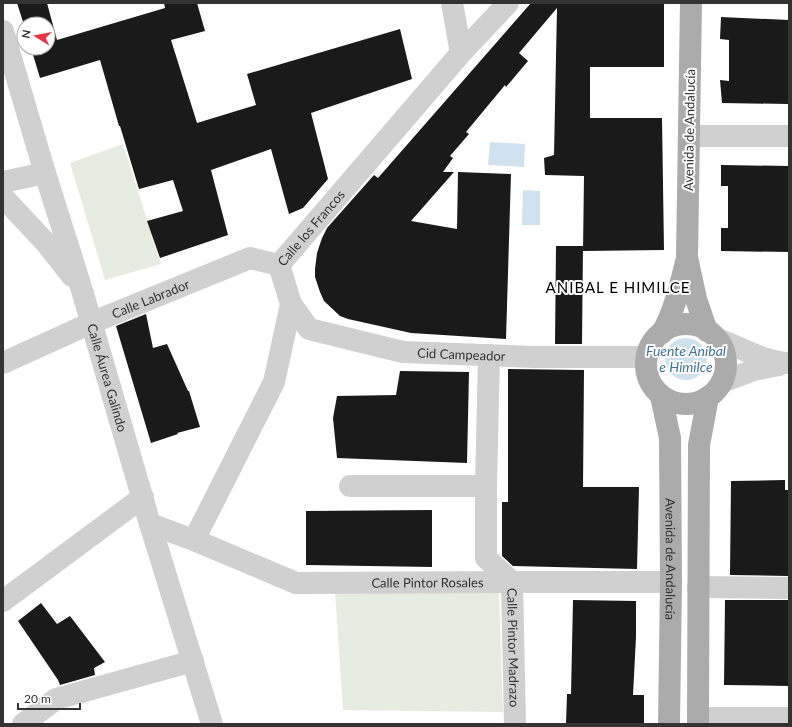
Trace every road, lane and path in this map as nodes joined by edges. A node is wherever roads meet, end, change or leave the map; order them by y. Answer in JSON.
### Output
{"nodes":[{"id":1,"x":452,"y":3,"type":"edge"},
{"id":2,"x":508,"y":3,"type":"edge"},
{"id":3,"x":690,"y":3,"type":"edge"},
{"id":4,"x":3,"y":31,"type":"edge"},
{"id":5,"x":461,"y":54,"type":"junction"},
{"id":6,"x":689,"y":136,"type":"junction"},
{"id":7,"x":789,"y":136,"type":"edge"},
{"id":8,"x":45,"y":173,"type":"junction"},
{"id":9,"x":3,"y":182,"type":"edge"},
{"id":10,"x":3,"y":197,"type":"edge"},
{"id":11,"x":687,"y":257,"type":"junction"},
{"id":12,"x":279,"y":265,"type":"junction"},
{"id":13,"x":81,"y":287,"type":"junction"},
{"id":14,"x":291,"y":304,"type":"junction"},
{"id":15,"x":91,"y":323,"type":"junction"},
{"id":16,"x":662,"y":333,"type":"junction"},
{"id":17,"x":712,"y":335,"type":"junction"},
{"id":18,"x":489,"y":355,"type":"junction"},
{"id":19,"x":647,"y":357,"type":"junction"},
{"id":20,"x":3,"y":363,"type":"edge"},
{"id":21,"x":785,"y":363,"type":"edge"},
{"id":22,"x":715,"y":390,"type":"junction"},
{"id":23,"x":661,"y":396,"type":"junction"},
{"id":24,"x":350,"y":486,"type":"dead end"},
{"id":25,"x":486,"y":486,"type":"junction"},
{"id":26,"x":143,"y":497,"type":"junction"},
{"id":27,"x":150,"y":524,"type":"junction"},
{"id":28,"x":194,"y":540,"type":"junction"},
{"id":29,"x":512,"y":582,"type":"junction"},
{"id":30,"x":671,"y":582,"type":"junction"},
{"id":31,"x":698,"y":587,"type":"junction"},
{"id":32,"x":789,"y":588,"type":"edge"},
{"id":33,"x":3,"y":601,"type":"edge"},
{"id":34,"x":193,"y":661,"type":"junction"},
{"id":35,"x":789,"y":718,"type":"edge"},
{"id":36,"x":698,"y":721,"type":"edge"},
{"id":37,"x":23,"y":724,"type":"edge"},
{"id":38,"x":212,"y":724,"type":"edge"},
{"id":39,"x":515,"y":724,"type":"edge"},
{"id":40,"x":669,"y":724,"type":"edge"}],
"edges":[{"from":1,"to":5,"type":"street"},
{"from":2,"to":5,"type":"street","name":"Calle los Francos"},
{"from":3,"to":6,"type":"main road","name":"Avenida de Andalucía"},
{"from":4,"to":8,"type":"street","name":"Calle Áurea Galindo"},
{"from":5,"to":12,"type":"street","name":"Calle los Francos"},
{"from":6,"to":7,"type":"street"},
{"from":6,"to":11,"type":"main road","name":"Avenida de Andalucía"},
{"from":8,"to":9,"type":"street"},
{"from":8,"to":13,"type":"street","name":"Calle Áurea Galindo"},
{"from":10,"to":13,"type":"street"},
{"from":11,"to":16,"type":"main road","name":"Avenida de Andalucía"},
{"from":11,"to":17,"type":"main road","name":"Avenida de Andalucía"},
{"from":12,"to":14,"type":"street","name":"Calle los Francos"},
{"from":12,"to":15,"type":"street","name":"Calle Labrador"},
{"from":13,"to":15,"type":"street","name":"Calle Áurea Galindo"},
{"from":14,"to":18,"type":"street","name":"Cid Campeador"},
{"from":14,"to":28,"type":"street","name":"Calle los Francos"},
{"from":15,"to":20,"type":"street","name":"Calle Labrador"},
{"from":15,"to":26,"type":"street","name":"Calle Áurea Galindo"},
{"from":16,"to":17,"type":"main road"},
{"from":16,"to":19,"type":"main road"},
{"from":17,"to":21,"type":"street"},
{"from":17,"to":22,"type":"main road"},
{"from":18,"to":19,"type":"street","name":"Cid Campeador"},
{"from":18,"to":25,"type":"street","name":"Calle Pintor Madrazo"},
{"from":19,"to":23,"type":"main road"},
{"from":21,"to":22,"type":"street"},
{"from":22,"to":23,"type":"main road"},
{"from":22,"to":31,"type":"main road"},
{"from":23,"to":30,"type":"main road","name":"Avenida de Andalucía"},
{"from":24,"to":25,"type":"street"},
{"from":25,"to":29,"type":"street","name":"Calle Pintor Madrazo"},
{"from":26,"to":27,"type":"street","name":"Calle Áurea Galindo"},
{"from":26,"to":33,"type":"street"},
{"from":27,"to":28,"type":"street","name":"Calle Pintor Rosales"},
{"from":27,"to":34,"type":"street","name":"Calle Áurea Galindo"},
{"from":28,"to":29,"type":"street","name":"Calle Pintor Rosales"},
{"from":29,"to":30,"type":"street","name":"Calle Pintor Rosales"},
{"from":29,"to":39,"type":"street","name":"Calle Pintor Madrazo"},
{"from":30,"to":40,"type":"main road","name":"Avenida de Andalucía"},
{"from":31,"to":32,"type":"street"},
{"from":31,"to":36,"type":"main road"},
{"from":34,"to":37,"type":"street"},
{"from":34,"to":38,"type":"street","name":"Calle Áurea Galindo"},
{"from":35,"to":36,"type":"street"}]}
